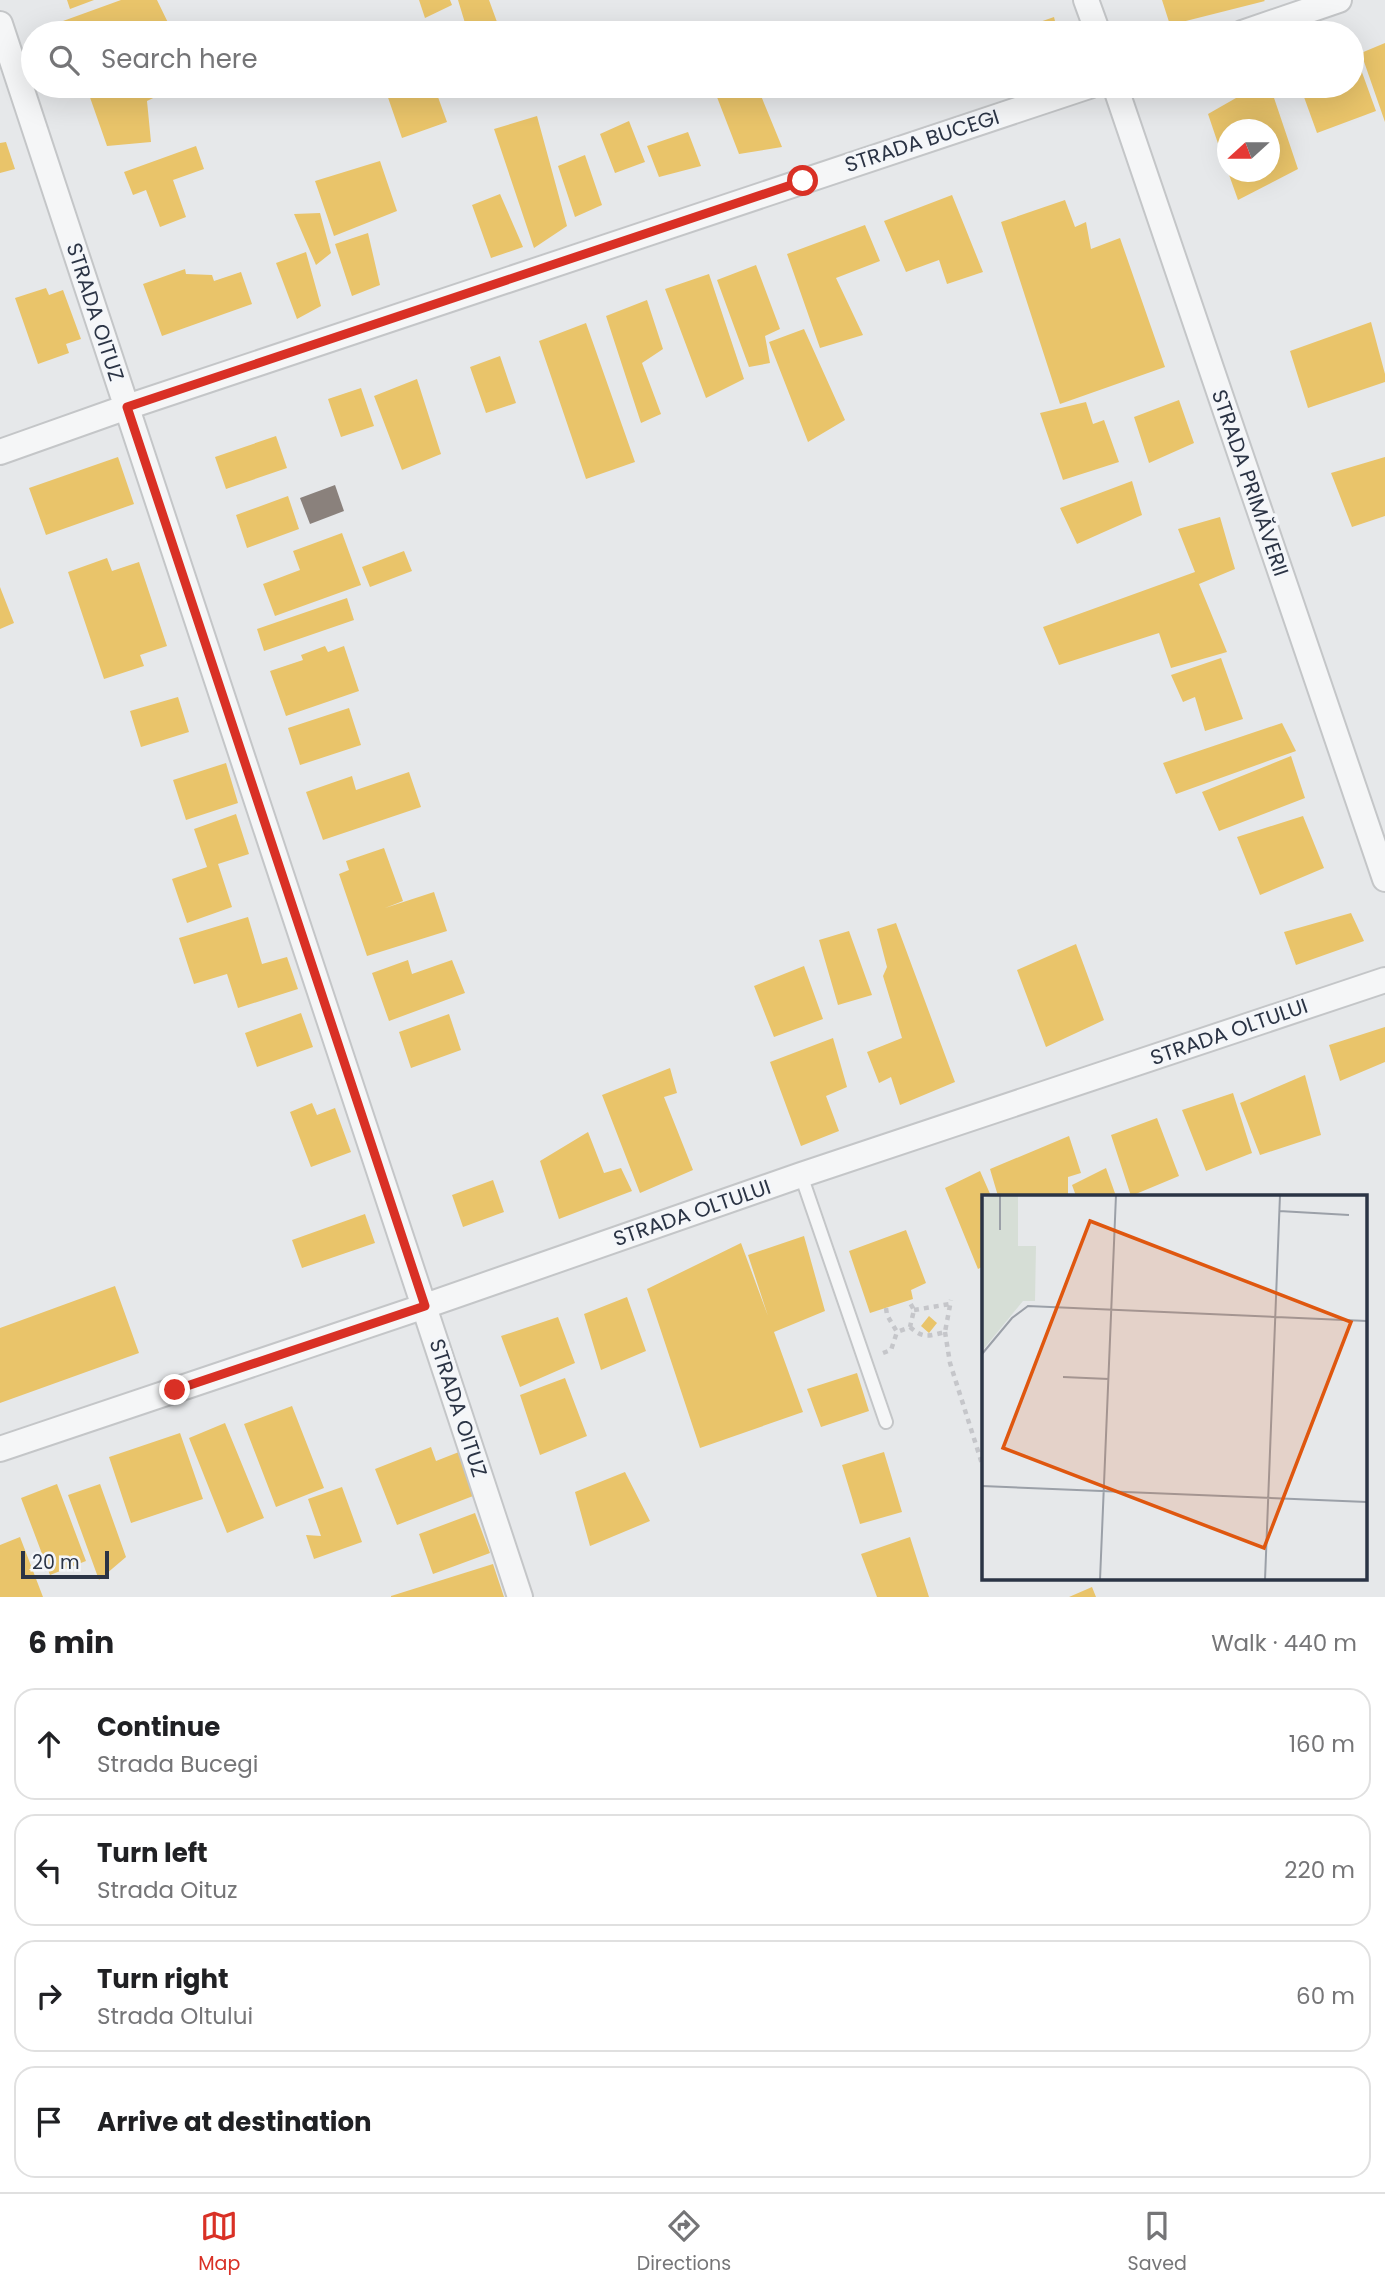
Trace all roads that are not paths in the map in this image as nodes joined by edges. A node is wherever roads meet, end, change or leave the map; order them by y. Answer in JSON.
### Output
{"nodes":[{"id":1,"x":1086,"y":0,"type":"edge"},
{"id":2,"x":1339,"y":0,"type":"edge"},
{"id":3,"x":1094,"y":21,"type":"edge"},
{"id":4,"x":1277,"y":21,"type":"edge"},
{"id":5,"x":0,"y":24,"type":"edge"},
{"id":6,"x":21,"y":87,"type":"edge"},
{"id":7,"x":25,"y":98,"type":"edge"},
{"id":8,"x":1053,"y":98,"type":"edge"},
{"id":9,"x":1119,"y":98,"type":"edge"},
{"id":10,"x":127,"y":407,"type":"junction"},
{"id":11,"x":0,"y":452,"type":"edge"},
{"id":12,"x":1385,"y":879,"type":"edge"},
{"id":13,"x":1385,"y":979,"type":"edge"},
{"id":14,"x":802,"y":1175,"type":"junction"},
{"id":15,"x":425,"y":1306,"type":"junction"},
{"id":16,"x":886,"y":1422,"type":"dead end"},
{"id":17,"x":0,"y":1449,"type":"edge"},
{"id":18,"x":520,"y":1597,"type":"edge"}],
"edges":[{"from":1,"to":3,"type":"street"},
{"from":2,"to":4,"type":"street"},
{"from":5,"to":6,"type":"street","name":"STRADA OITUZ"},
{"from":7,"to":10,"type":"street","name":"STRADA OITUZ"},
{"from":8,"to":10,"type":"street","name":"STRADA BUCEGI"},
{"from":9,"to":12,"type":"street","name":"STRADA PRIMĂVERII"},
{"from":10,"to":11,"type":"street","name":"STRADA BUCEGI"},
{"from":10,"to":15,"type":"street","name":"STRADA OITUZ"},
{"from":13,"to":14,"type":"street","name":"STRADA OLTULUI"},
{"from":14,"to":15,"type":"street","name":"STRADA OLTULUI"},
{"from":14,"to":16,"type":"lane"},
{"from":15,"to":17,"type":"street","name":"STRADA OLTULUI"},
{"from":15,"to":18,"type":"street","name":"STRADA OITUZ"}]}
